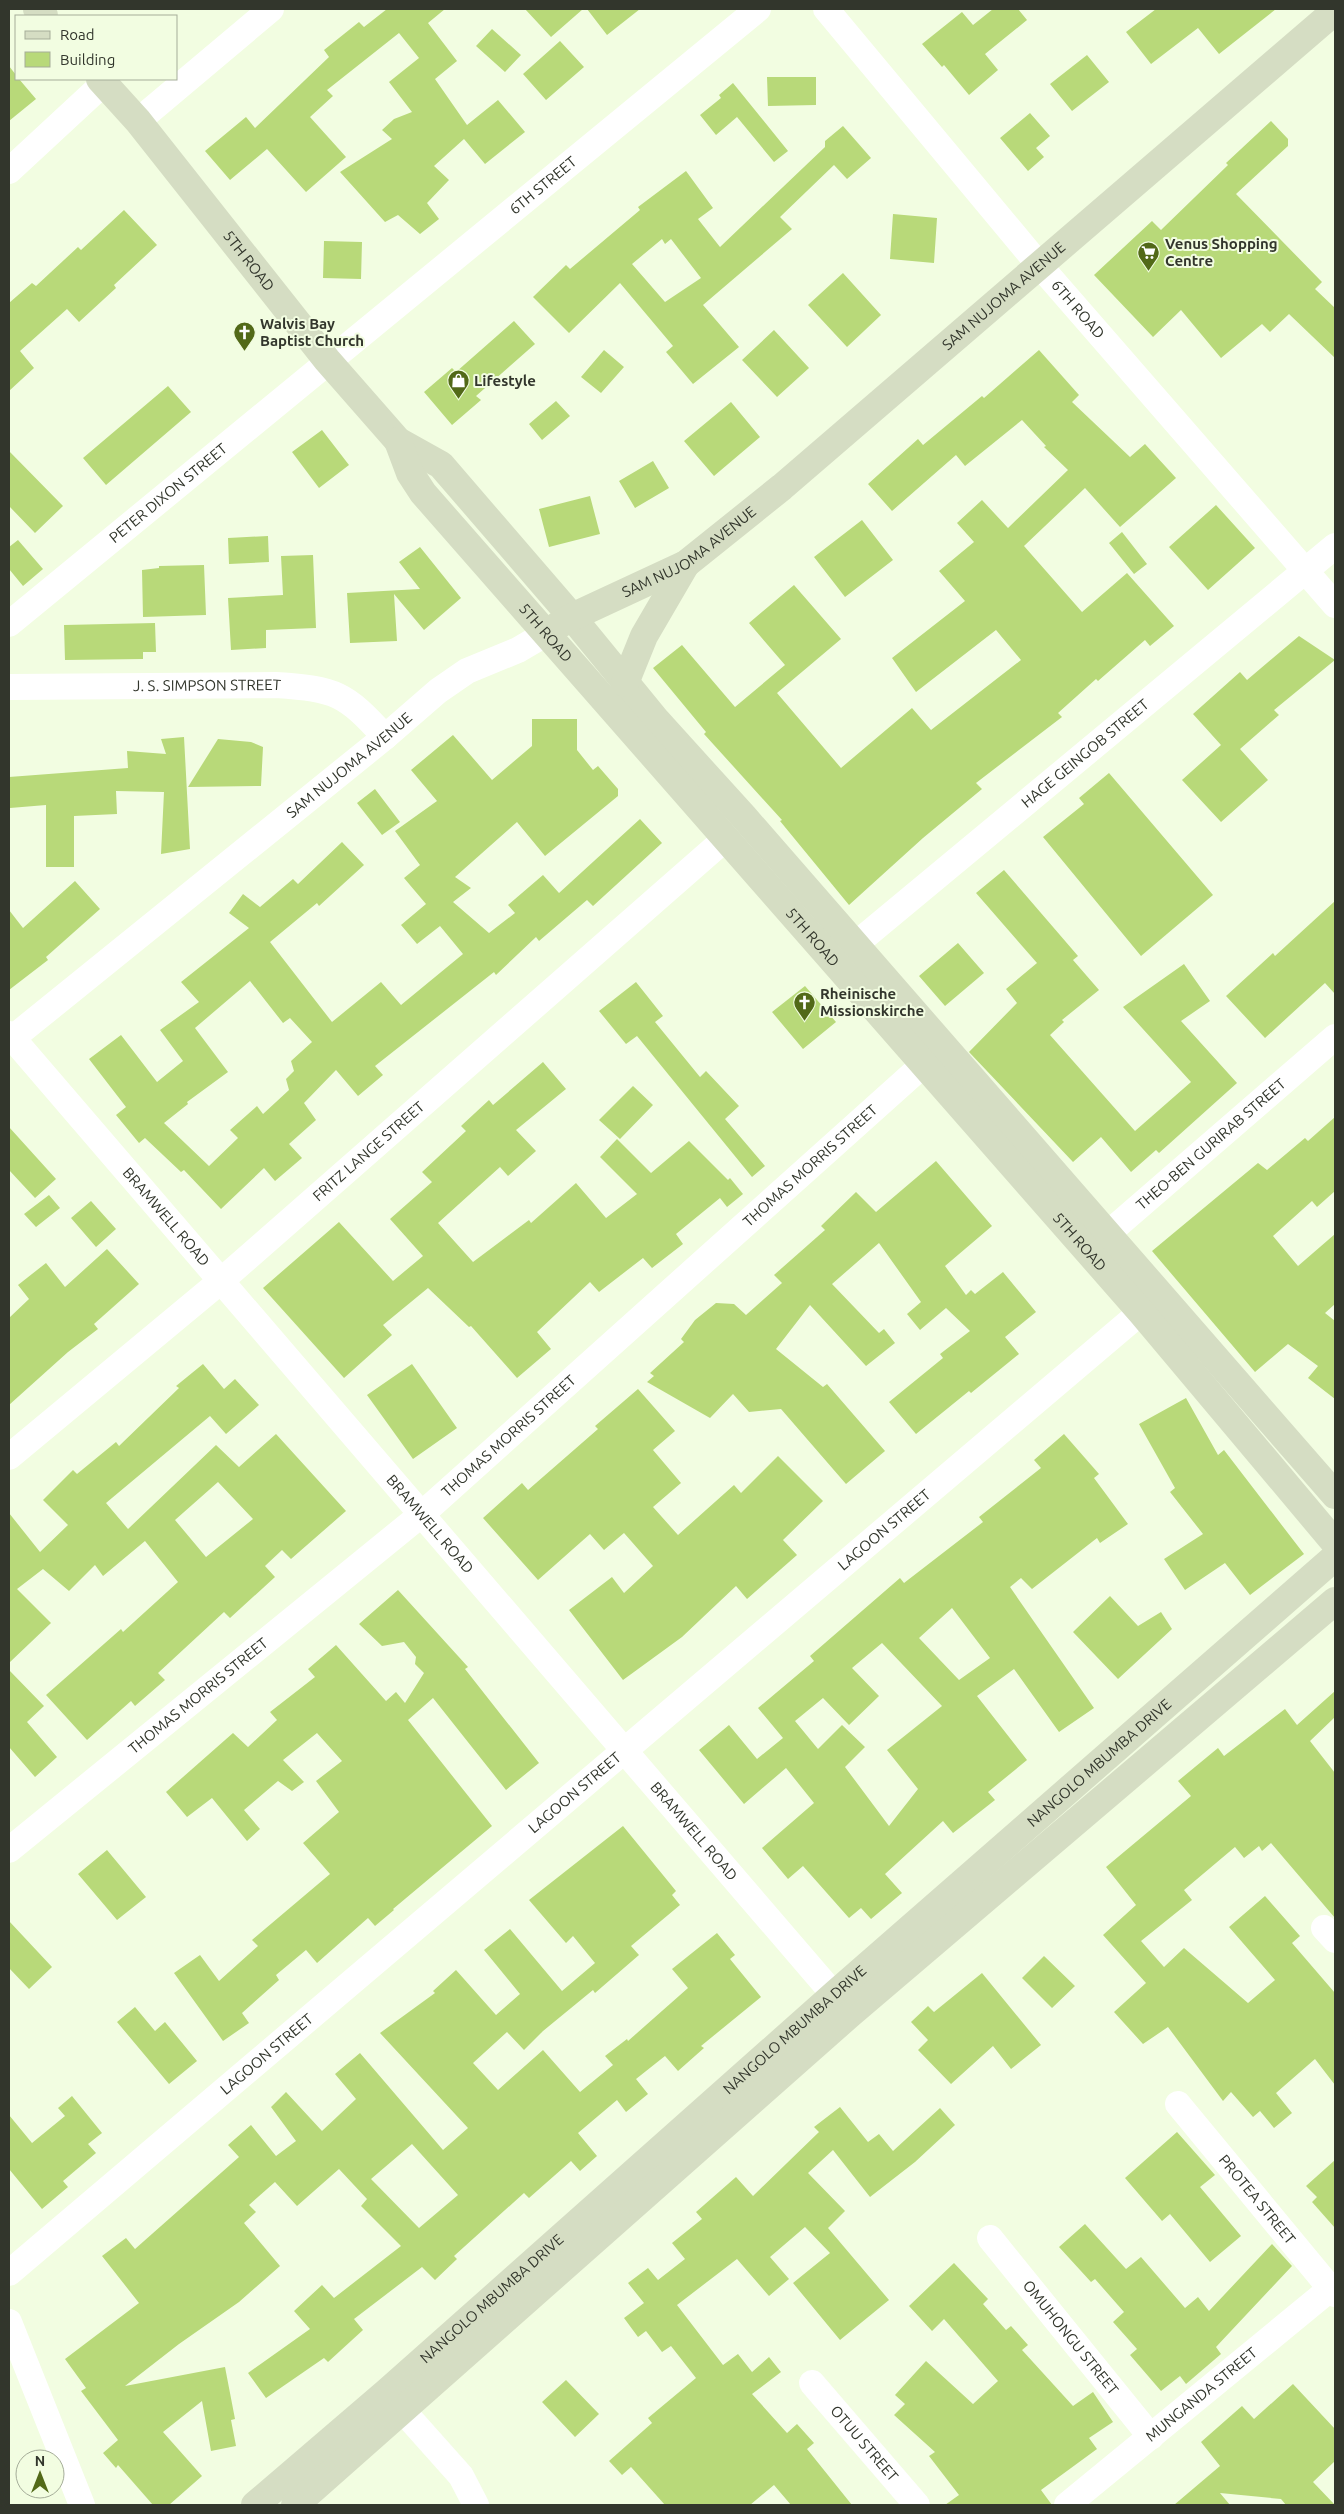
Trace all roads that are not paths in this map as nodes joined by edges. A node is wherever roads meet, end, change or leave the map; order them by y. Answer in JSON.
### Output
{"nodes":[{"id":1,"x":271,"y":9,"type":"edge"},
{"id":2,"x":758,"y":9,"type":"edge"},
{"id":3,"x":826,"y":9,"type":"edge"},
{"id":4,"x":1335,"y":11,"type":"edge"},
{"id":5,"x":102,"y":81,"type":"edge"},
{"id":6,"x":138,"y":121,"type":"junction"},
{"id":7,"x":9,"y":171,"type":"edge"},
{"id":8,"x":1040,"y":266,"type":"junction"},
{"id":9,"x":327,"y":360,"type":"junction"},
{"id":10,"x":398,"y":441,"type":"junction"},
{"id":11,"x":1335,"y":546,"type":"edge"},
{"id":12,"x":686,"y":564,"type":"junction"},
{"id":13,"x":1306,"y":571,"type":"junction"},
{"id":14,"x":1335,"y":605,"type":"edge"},
{"id":15,"x":572,"y":617,"type":"junction"},
{"id":16,"x":9,"y":624,"type":"edge"},
{"id":17,"x":547,"y":633,"type":"junction"},
{"id":18,"x":625,"y":683,"type":"junction"},
{"id":19,"x":9,"y":688,"type":"edge"},
{"id":20,"x":385,"y":737,"type":"junction"},
{"id":21,"x":725,"y":839,"type":"junction"},
{"id":22,"x":856,"y":944,"type":"junction"},
{"id":23,"x":835,"y":962,"type":"junction"},
{"id":24,"x":1335,"y":1036,"type":"edge"},
{"id":25,"x":10,"y":1038,"type":"edge"},
{"id":26,"x":924,"y":1064,"type":"junction"},
{"id":27,"x":1108,"y":1234,"type":"junction"},
{"id":28,"x":1087,"y":1252,"type":"junction"},
{"id":29,"x":222,"y":1280,"type":"junction"},
{"id":30,"x":1141,"y":1312,"type":"junction"},
{"id":31,"x":9,"y":1457,"type":"edge"},
{"id":32,"x":1335,"y":1494,"type":"edge"},
{"id":33,"x":422,"y":1514,"type":"junction"},
{"id":34,"x":1335,"y":1542,"type":"edge"},
{"id":35,"x":1335,"y":1557,"type":"edge"},
{"id":36,"x":1335,"y":1601,"type":"edge"},
{"id":37,"x":625,"y":1751,"type":"junction"},
{"id":38,"x":9,"y":1850,"type":"edge"},
{"id":39,"x":843,"y":2004,"type":"junction"},
{"id":40,"x":1178,"y":2104,"type":"dead end"},
{"id":41,"x":990,"y":2238,"type":"dead end"},
{"id":42,"x":9,"y":2272,"type":"edge"},
{"id":43,"x":1334,"y":2289,"type":"edge"},
{"id":44,"x":9,"y":2322,"type":"edge"},
{"id":45,"x":812,"y":2383,"type":"dead end"},
{"id":46,"x":395,"y":2402,"type":"junction"},
{"id":47,"x":1151,"y":2437,"type":"junction"},
{"id":48,"x":82,"y":2505,"type":"edge"},
{"id":49,"x":255,"y":2505,"type":"edge"},
{"id":50,"x":296,"y":2505,"type":"edge"},
{"id":51,"x":476,"y":2505,"type":"edge"},
{"id":52,"x":917,"y":2505,"type":"edge"},
{"id":53,"x":1067,"y":2505,"type":"edge"}],
"edges":[{"from":1,"to":6,"type":"street"},
{"from":2,"to":9,"type":"street","name":"6TH STREET"},
{"from":3,"to":8,"type":"street","name":"6TH ROAD"},
{"from":4,"to":8,"type":"main road","name":"SAM NUJOMA AVENUE"},
{"from":5,"to":6,"type":"main road","name":"5TH ROAD"},
{"from":5,"to":7,"type":"street"},
{"from":6,"to":9,"type":"main road","name":"5TH ROAD"},
{"from":8,"to":12,"type":"main road","name":"SAM NUJOMA AVENUE"},
{"from":8,"to":13,"type":"street","name":"6TH ROAD"},
{"from":9,"to":10,"type":"main road","name":"5TH ROAD"},
{"from":9,"to":16,"type":"street","name":"PETER DIXON STREET"},
{"from":10,"to":15,"type":"main road","name":"5TH ROAD"},
{"from":10,"to":17,"type":"main road","name":"5TH ROAD"},
{"from":11,"to":13,"type":"street","name":"HAGE GEINGOB STREET"},
{"from":12,"to":15,"type":"main road","name":"SAM NUJOMA AVENUE"},
{"from":12,"to":18,"type":"main road"},
{"from":13,"to":14,"type":"street","name":"6TH ROAD"},
{"from":13,"to":22,"type":"street","name":"HAGE GEINGOB STREET"},
{"from":15,"to":17,"type":"main road","name":"SAM NUJOMA AVENUE"},
{"from":15,"to":18,"type":"main road","name":"5TH ROAD"},
{"from":17,"to":20,"type":"street","name":"SAM NUJOMA AVENUE"},
{"from":17,"to":21,"type":"main road","name":"5TH ROAD"},
{"from":18,"to":22,"type":"main road","name":"5TH ROAD"},
{"from":19,"to":20,"type":"street","name":"J. S. SIMPSON STREET"},
{"from":20,"to":25,"type":"street","name":"SAM NUJOMA AVENUE"},
{"from":21,"to":23,"type":"main road","name":"5TH ROAD"},
{"from":21,"to":29,"type":"street","name":"FRITZ LANGE STREET"},
{"from":22,"to":23,"type":"street","name":"HAGE GEINGOB STREET"},
{"from":22,"to":27,"type":"main road","name":"5TH ROAD"},
{"from":23,"to":26,"type":"main road","name":"5TH ROAD"},
{"from":24,"to":27,"type":"street","name":"THEO-BEN GURIRAB STREET"},
{"from":25,"to":29,"type":"street","name":"BRAMWELL ROAD"},
{"from":26,"to":28,"type":"main road","name":"5TH ROAD"},
{"from":26,"to":33,"type":"street","name":"THOMAS MORRIS STREET"},
{"from":27,"to":28,"type":"street","name":"THEO-BEN GURIRAB STREET"},
{"from":27,"to":32,"type":"main road","name":"5TH ROAD"},
{"from":28,"to":30,"type":"main road","name":"5TH ROAD"},
{"from":29,"to":31,"type":"street","name":"FRITZ LANGE STREET"},
{"from":29,"to":33,"type":"street","name":"BRAMWELL ROAD"},
{"from":30,"to":34,"type":"main road","name":"5TH ROAD"},
{"from":30,"to":37,"type":"street","name":"LAGOON STREET"},
{"from":33,"to":37,"type":"street","name":"BRAMWELL ROAD"},
{"from":33,"to":38,"type":"street","name":"THOMAS MORRIS STREET"},
{"from":35,"to":39,"type":"main road","name":"NANGOLO MBUMBA DRIVE"},
{"from":36,"to":39,"type":"main road","name":"NANGOLO MBUMBA DRIVE"},
{"from":37,"to":39,"type":"street","name":"BRAMWELL ROAD"},
{"from":37,"to":42,"type":"street","name":"LAGOON STREET"},
{"from":39,"to":46,"type":"main road","name":"NANGOLO MBUMBA DRIVE"},
{"from":40,"to":43,"type":"street","name":"PROTEA STREET"},
{"from":41,"to":47,"type":"street","name":"OMUHONGU STREET"},
{"from":43,"to":47,"type":"street","name":"MUNGANDA STREET"},
{"from":44,"to":48,"type":"street"},
{"from":45,"to":52,"type":"street","name":"OTUU STREET"},
{"from":46,"to":49,"type":"main road","name":"NANGOLO MBUMBA DRIVE"},
{"from":46,"to":50,"type":"main road","name":"NANGOLO MBUMBA DRIVE"},
{"from":46,"to":51,"type":"street"},
{"from":47,"to":53,"type":"street","name":"MUNGANDA STREET"}]}
